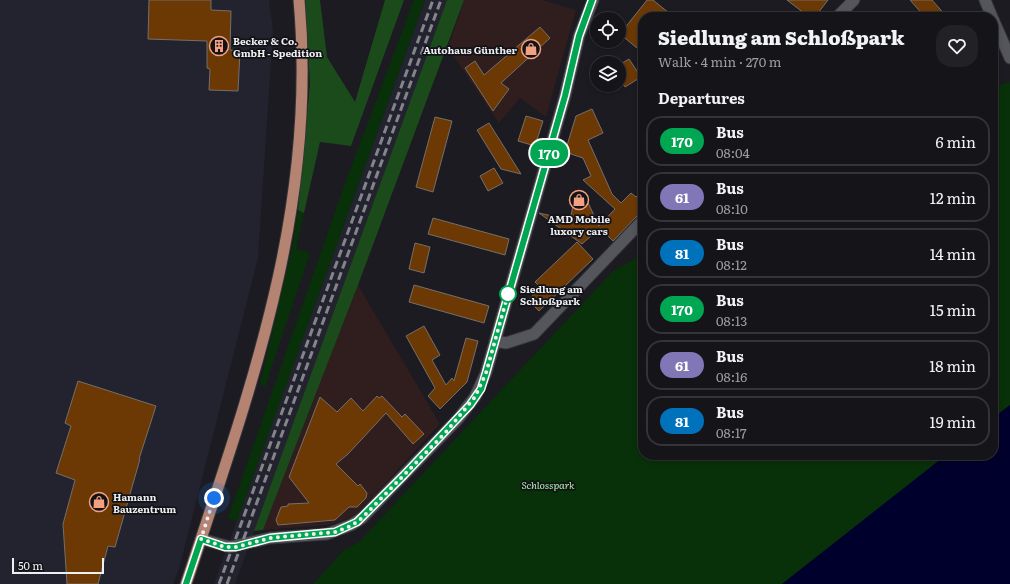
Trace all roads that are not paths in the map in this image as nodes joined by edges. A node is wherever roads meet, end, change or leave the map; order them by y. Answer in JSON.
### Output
{"nodes":[{"id":1,"x":299,"y":0,"type":"edge"},
{"id":2,"x":592,"y":0,"type":"edge"},
{"id":3,"x":854,"y":0,"type":"edge"},
{"id":4,"x":985,"y":0,"type":"edge"},
{"id":5,"x":842,"y":12,"type":"edge"},
{"id":6,"x":990,"y":12,"type":"edge"},
{"id":7,"x":998,"y":30,"type":"edge"},
{"id":8,"x":1010,"y":58,"type":"edge"},
{"id":9,"x":638,"y":225,"type":"edge"},
{"id":10,"x":495,"y":341,"type":"junction"},
{"id":11,"x":201,"y":539,"type":"junction"},
{"id":12,"x":186,"y":584,"type":"edge"}],
"edges":[{"from":1,"to":11,"type":"main road"},
{"from":2,"to":10,"type":"street"},
{"from":3,"to":5,"type":"street"},
{"from":4,"to":6,"type":"street"},
{"from":7,"to":8,"type":"street"},
{"from":9,"to":10,"type":"street"},
{"from":10,"to":11,"type":"street"},
{"from":11,"to":12,"type":"main road"}]}
